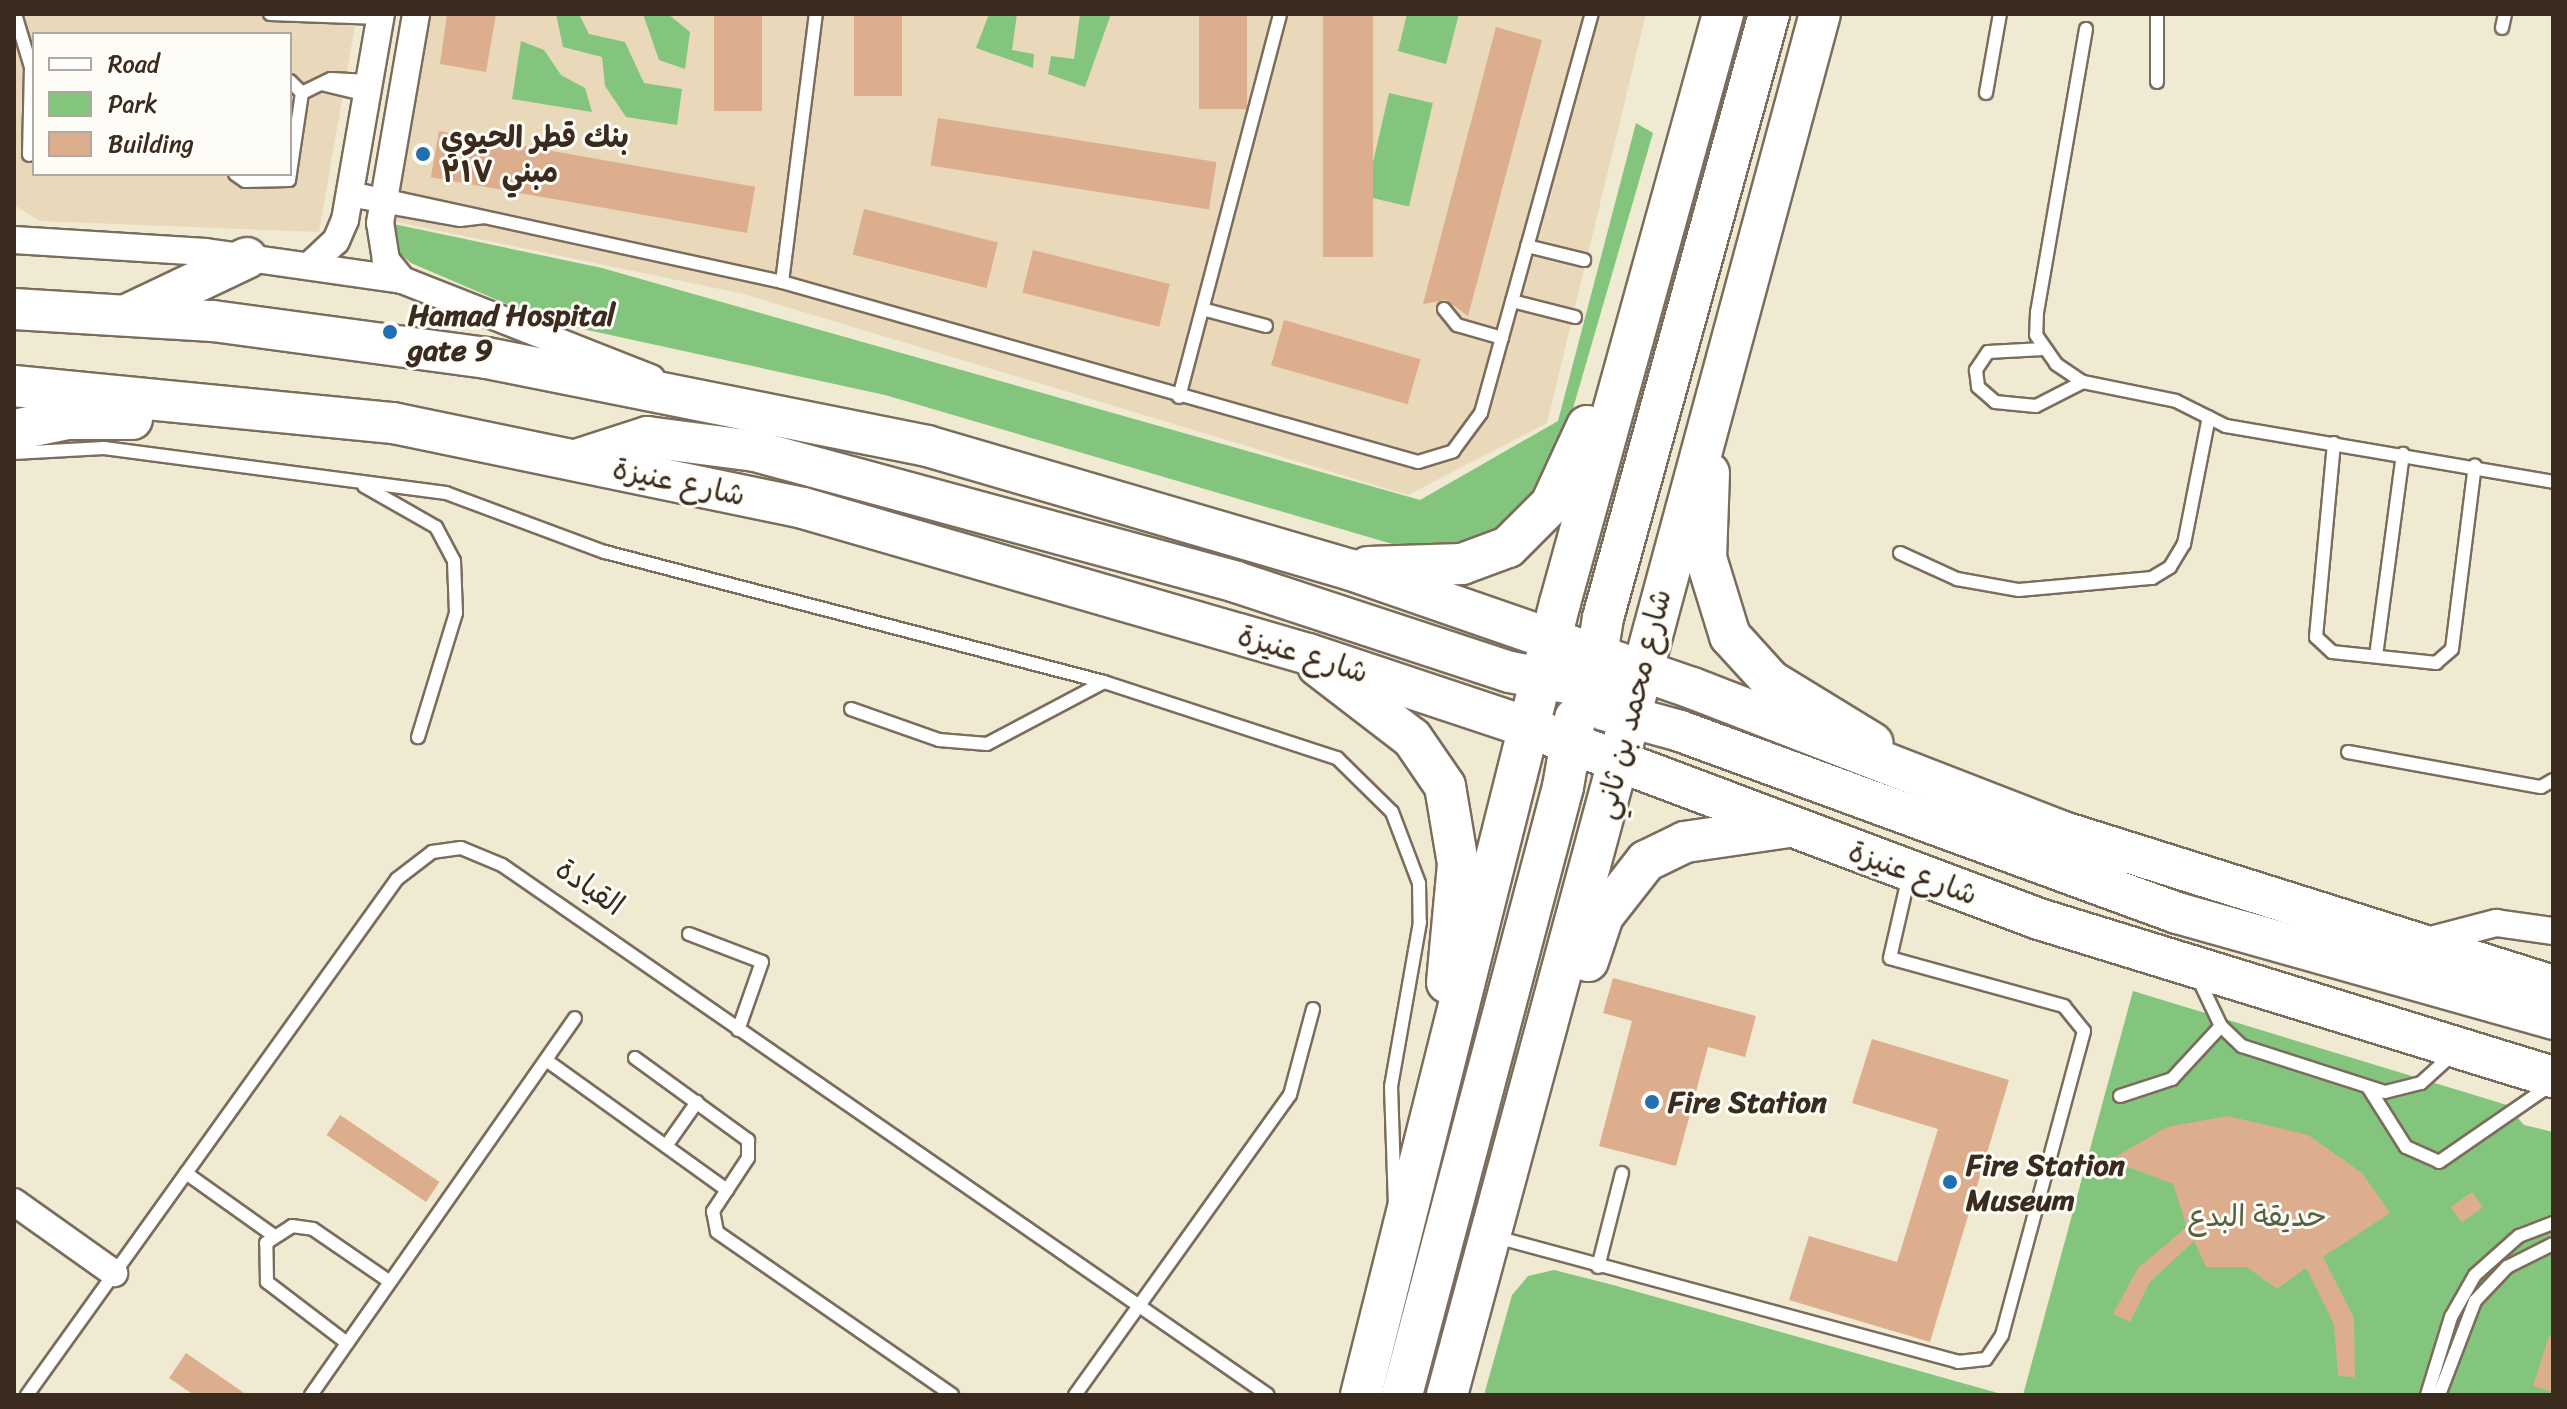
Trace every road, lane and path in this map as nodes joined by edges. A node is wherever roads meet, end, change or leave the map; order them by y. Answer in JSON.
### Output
{"nodes":[{"id":1,"x":15,"y":14,"type":"edge"},
{"id":2,"x":270,"y":14,"type":"edge"},
{"id":3,"x":416,"y":14,"type":"edge"},
{"id":4,"x":816,"y":14,"type":"edge"},
{"id":5,"x":1280,"y":14,"type":"edge"},
{"id":6,"x":1592,"y":14,"type":"edge"},
{"id":7,"x":1723,"y":14,"type":"edge"},
{"id":8,"x":1769,"y":14,"type":"edge"},
{"id":9,"x":1820,"y":14,"type":"edge"},
{"id":10,"x":2000,"y":14,"type":"edge"},
{"id":11,"x":2157,"y":14,"type":"edge"},
{"id":12,"x":2505,"y":14,"type":"edge"},
{"id":13,"x":340,"y":15,"type":"edge"},
{"id":14,"x":381,"y":16,"type":"edge"},
{"id":15,"x":2502,"y":28,"type":"dead end"},
{"id":16,"x":2086,"y":29,"type":"dead end"},
{"id":17,"x":2157,"y":82,"type":"dead end"},
{"id":18,"x":292,"y":83,"type":"edge"},
{"id":19,"x":368,"y":88,"type":"junction"},
{"id":20,"x":302,"y":93,"type":"junction"},
{"id":21,"x":1986,"y":93,"type":"dead end"},
{"id":22,"x":293,"y":149,"type":"edge"},
{"id":23,"x":29,"y":155,"type":"dead end"},
{"id":24,"x":248,"y":176,"type":"edge"},
{"id":25,"x":287,"y":176,"type":"edge"},
{"id":26,"x":350,"y":194,"type":"junction"},
{"id":27,"x":383,"y":200,"type":"junction"},
{"id":28,"x":14,"y":227,"type":"edge"},
{"id":29,"x":14,"y":240,"type":"edge"},
{"id":30,"x":45,"y":241,"type":"junction"},
{"id":31,"x":1527,"y":246,"type":"junction"},
{"id":32,"x":247,"y":258,"type":"junction"},
{"id":33,"x":1584,"y":260,"type":"dead end"},
{"id":34,"x":310,"y":265,"type":"junction"},
{"id":35,"x":1655,"y":269,"type":"junction"},
{"id":36,"x":402,"y":280,"type":"junction"},
{"id":37,"x":782,"y":282,"type":"junction"},
{"id":38,"x":1512,"y":301,"type":"junction"},
{"id":39,"x":14,"y":309,"type":"edge"},
{"id":40,"x":1444,"y":309,"type":"dead end"},
{"id":41,"x":1206,"y":310,"type":"junction"},
{"id":42,"x":129,"y":314,"type":"junction"},
{"id":43,"x":1575,"y":317,"type":"dead end"},
{"id":44,"x":1266,"y":326,"type":"dead end"},
{"id":45,"x":1502,"y":338,"type":"junction"},
{"id":46,"x":2043,"y":349,"type":"junction"},
{"id":47,"x":2083,"y":382,"type":"junction"},
{"id":48,"x":14,"y":386,"type":"edge"},
{"id":49,"x":679,"y":392,"type":"junction"},
{"id":50,"x":174,"y":397,"type":"junction"},
{"id":51,"x":1179,"y":397,"type":"junction"},
{"id":52,"x":2209,"y":417,"type":"junction"},
{"id":53,"x":14,"y":430,"type":"edge"},
{"id":54,"x":2334,"y":443,"type":"junction"},
{"id":55,"x":1702,"y":450,"type":"junction"},
{"id":56,"x":14,"y":453,"type":"edge"},
{"id":57,"x":2403,"y":454,"type":"junction"},
{"id":58,"x":576,"y":460,"type":"junction"},
{"id":59,"x":2475,"y":465,"type":"junction"},
{"id":60,"x":354,"y":481,"type":"junction"},
{"id":61,"x":2553,"y":482,"type":"edge"},
{"id":62,"x":1900,"y":553,"type":"dead end"},
{"id":63,"x":1351,"y":570,"type":"junction"},
{"id":64,"x":1554,"y":639,"type":"junction"},
{"id":65,"x":1308,"y":654,"type":"junction"},
{"id":66,"x":2376,"y":656,"type":"junction"},
{"id":67,"x":1641,"y":671,"type":"junction"},
{"id":68,"x":1104,"y":682,"type":"junction"},
{"id":69,"x":1584,"y":698,"type":"junction"},
{"id":70,"x":851,"y":709,"type":"dead end"},
{"id":71,"x":1530,"y":728,"type":"junction"},
{"id":72,"x":418,"y":737,"type":"dead end"},
{"id":73,"x":2348,"y":752,"type":"dead end"},
{"id":74,"x":1617,"y":761,"type":"junction"},
{"id":75,"x":1890,"y":764,"type":"junction"},
{"id":76,"x":2553,"y":780,"type":"edge"},
{"id":77,"x":1788,"y":827,"type":"junction"},
{"id":78,"x":1910,"y":872,"type":"junction"},
{"id":79,"x":2553,"y":931,"type":"edge"},
{"id":80,"x":689,"y":934,"type":"dead end"},
{"id":81,"x":2419,"y":943,"type":"junction"},
{"id":82,"x":2193,"y":970,"type":"junction"},
{"id":83,"x":2553,"y":986,"type":"edge"},
{"id":84,"x":1313,"y":1009,"type":"dead end"},
{"id":85,"x":575,"y":1018,"type":"dead end"},
{"id":86,"x":2553,"y":1019,"type":"edge"},
{"id":87,"x":1456,"y":1021,"type":"junction"},
{"id":88,"x":2221,"y":1026,"type":"junction"},
{"id":89,"x":738,"y":1030,"type":"junction"},
{"id":90,"x":1538,"y":1047,"type":"junction"},
{"id":91,"x":2456,"y":1051,"type":"junction"},
{"id":92,"x":635,"y":1058,"type":"dead end"},
{"id":93,"x":546,"y":1060,"type":"junction"},
{"id":94,"x":2553,"y":1080,"type":"edge"},
{"id":95,"x":2368,"y":1087,"type":"junction"},
{"id":96,"x":2120,"y":1096,"type":"dead end"},
{"id":97,"x":697,"y":1102,"type":"junction"},
{"id":98,"x":666,"y":1146,"type":"junction"},
{"id":99,"x":186,"y":1173,"type":"junction"},
{"id":100,"x":1622,"y":1173,"type":"dead end"},
{"id":101,"x":727,"y":1190,"type":"junction"},
{"id":102,"x":16,"y":1208,"type":"edge"},
{"id":103,"x":2553,"y":1223,"type":"edge"},
{"id":104,"x":273,"y":1235,"type":"junction"},
{"id":105,"x":1490,"y":1235,"type":"junction"},
{"id":106,"x":1402,"y":1238,"type":"junction"},
{"id":107,"x":2553,"y":1244,"type":"edge"},
{"id":108,"x":1598,"y":1267,"type":"junction"},
{"id":109,"x":114,"y":1273,"type":"junction"},
{"id":110,"x":390,"y":1282,"type":"junction"},
{"id":111,"x":1137,"y":1309,"type":"junction"},
{"id":112,"x":347,"y":1343,"type":"junction"},
{"id":113,"x":27,"y":1395,"type":"edge"},
{"id":114,"x":311,"y":1395,"type":"edge"},
{"id":115,"x":952,"y":1395,"type":"edge"},
{"id":116,"x":1075,"y":1395,"type":"edge"},
{"id":117,"x":1268,"y":1395,"type":"edge"},
{"id":118,"x":1361,"y":1395,"type":"edge"},
{"id":119,"x":1402,"y":1395,"type":"edge"},
{"id":120,"x":1447,"y":1395,"type":"edge"},
{"id":121,"x":2427,"y":1395,"type":"edge"},
{"id":122,"x":2439,"y":1395,"type":"edge"}],
"edges":[{"from":1,"to":23,"type":"lane"},
{"from":2,"to":13,"type":"lane"},
{"from":3,"to":27,"type":"street"},
{"from":4,"to":37,"type":"lane"},
{"from":5,"to":41,"type":"lane"},
{"from":6,"to":31,"type":"lane"},
{"from":7,"to":35,"type":"main road"},
{"from":8,"to":69,"type":"main road"},
{"from":9,"to":55,"type":"main road","name":"شارع محمد بن ثاني"},
{"from":10,"to":21,"type":"lane"},
{"from":11,"to":17,"type":"lane"},
{"from":12,"to":15,"type":"lane"},
{"from":13,"to":14,"type":"lane"},
{"from":14,"to":19,"type":"street"},
{"from":16,"to":46,"type":"lane"},
{"from":18,"to":20,"type":"lane"},
{"from":19,"to":20,"type":"lane"},
{"from":19,"to":26,"type":"street"},
{"from":20,"to":22,"type":"lane"},
{"from":24,"to":25,"type":"lane"},
{"from":26,"to":27,"type":"lane"},
{"from":26,"to":34,"type":"street"},
{"from":27,"to":36,"type":"street"},
{"from":27,"to":37,"type":"lane"},
{"from":28,"to":30,"type":"lane"},
{"from":29,"to":30,"type":"street","name":"شارع عنيزة"},
{"from":30,"to":32,"type":"street","name":"شارع عنيزة"},
{"from":31,"to":33,"type":"lane"},
{"from":31,"to":38,"type":"lane"},
{"from":32,"to":34,"type":"street","name":"شارع عنيزة"},
{"from":32,"to":42,"type":"main road"},
{"from":34,"to":36,"type":"street","name":"شارع عنيزة"},
{"from":35,"to":63,"type":"main road"},
{"from":35,"to":64,"type":"main road"},
{"from":36,"to":49,"type":"street","name":"شارع عنيزة"},
{"from":37,"to":51,"type":"lane"},
{"from":38,"to":43,"type":"lane"},
{"from":38,"to":45,"type":"lane"},
{"from":39,"to":42,"type":"main road","name":"شارع عنيزة"},
{"from":40,"to":45,"type":"lane"},
{"from":41,"to":44,"type":"lane"},
{"from":41,"to":51,"type":"lane"},
{"from":42,"to":49,"type":"main road","name":"شارع عنيزة"},
{"from":45,"to":51,"type":"lane"},
{"from":46,"to":47,"type":"lane"},
{"from":46,"to":47,"type":"lane"},
{"from":47,"to":52,"type":"lane"},
{"from":48,"to":50,"type":"main road","name":"شارع عنيزة"},
{"from":49,"to":63,"type":"main road","name":"شارع عنيزة"},
{"from":50,"to":53,"type":"main road"},
{"from":50,"to":58,"type":"main road","name":"شارع عنيزة"},
{"from":52,"to":54,"type":"lane"},
{"from":52,"to":62,"type":"lane"},
{"from":54,"to":57,"type":"lane"},
{"from":54,"to":66,"type":"lane"},
{"from":55,"to":67,"type":"main road","name":"شارع محمد بن ثاني"},
{"from":55,"to":75,"type":"main road"},
{"from":56,"to":60,"type":"lane"},
{"from":57,"to":59,"type":"lane"},
{"from":57,"to":66,"type":"lane"},
{"from":58,"to":65,"type":"main road","name":"شارع عنيزة"},
{"from":58,"to":69,"type":"main road"},
{"from":59,"to":61,"type":"lane"},
{"from":59,"to":66,"type":"lane"},
{"from":60,"to":68,"type":"lane"},
{"from":60,"to":72,"type":"lane"},
{"from":63,"to":64,"type":"main road","name":"شارع عنيزة"},
{"from":64,"to":69,"type":"main road","name":"شارع عنيزة"},
{"from":65,"to":71,"type":"main road","name":"شارع عنيزة"},
{"from":65,"to":87,"type":"main road"},
{"from":67,"to":69,"type":"main road","name":"شارع عنيزة"},
{"from":67,"to":75,"type":"main road","name":"شارع عنيزة"},
{"from":68,"to":70,"type":"lane"},
{"from":68,"to":106,"type":"lane"},
{"from":69,"to":71,"type":"main road","name":"شارع عنيزة"},
{"from":69,"to":74,"type":"main road","name":"شارع عنيزة"},
{"from":69,"to":86,"type":"main road"},
{"from":69,"to":119,"type":"main road"},
{"from":71,"to":87,"type":"main road"},
{"from":73,"to":76,"type":"lane"},
{"from":74,"to":77,"type":"main road","name":"شارع عنيزة"},
{"from":74,"to":90,"type":"main road","name":"شارع محمد بن ثاني"},
{"from":75,"to":81,"type":"main road","name":"شارع عنيزة"},
{"from":77,"to":78,"type":"main road","name":"شارع عنيزة"},
{"from":77,"to":90,"type":"main road"},
{"from":78,"to":82,"type":"main road","name":"شارع عنيزة"},
{"from":78,"to":108,"type":"lane"},
{"from":79,"to":81,"type":"street"},
{"from":80,"to":89,"type":"lane"},
{"from":81,"to":83,"type":"main road","name":"شارع عنيزة"},
{"from":82,"to":88,"type":"lane"},
{"from":82,"to":91,"type":"main road","name":"شارع عنيزة"},
{"from":84,"to":111,"type":"lane"},
{"from":85,"to":93,"type":"lane"},
{"from":87,"to":106,"type":"main road"},
{"from":88,"to":95,"type":"lane"},
{"from":88,"to":96,"type":"lane"},
{"from":89,"to":99,"type":"lane","name":"القيادة"},
{"from":89,"to":111,"type":"lane","name":"القيادة"},
{"from":90,"to":105,"type":"main road","name":"شارع محمد بن ثاني"},
{"from":91,"to":94,"type":"main road","name":"شارع عنيزة"},
{"from":91,"to":95,"type":"lane"},
{"from":92,"to":97,"type":"lane"},
{"from":93,"to":98,"type":"lane"},
{"from":93,"to":110,"type":"lane"},
{"from":94,"to":95,"type":"lane"},
{"from":97,"to":98,"type":"lane"},
{"from":97,"to":101,"type":"lane"},
{"from":98,"to":101,"type":"lane"},
{"from":99,"to":104,"type":"lane"},
{"from":99,"to":109,"type":"lane","name":"القيادة"},
{"from":100,"to":108,"type":"lane"},
{"from":101,"to":115,"type":"lane"},
{"from":102,"to":109,"type":"street"},
{"from":103,"to":121,"type":"lane"},
{"from":104,"to":110,"type":"lane"},
{"from":104,"to":112,"type":"lane"},
{"from":105,"to":108,"type":"lane"},
{"from":105,"to":120,"type":"main road","name":"شارع محمد بن ثاني"},
{"from":106,"to":118,"type":"main road"},
{"from":107,"to":122,"type":"lane"},
{"from":109,"to":113,"type":"lane","name":"القيادة"},
{"from":110,"to":112,"type":"lane"},
{"from":111,"to":116,"type":"lane"},
{"from":111,"to":117,"type":"lane","name":"القيادة"},
{"from":112,"to":114,"type":"lane"}]}
